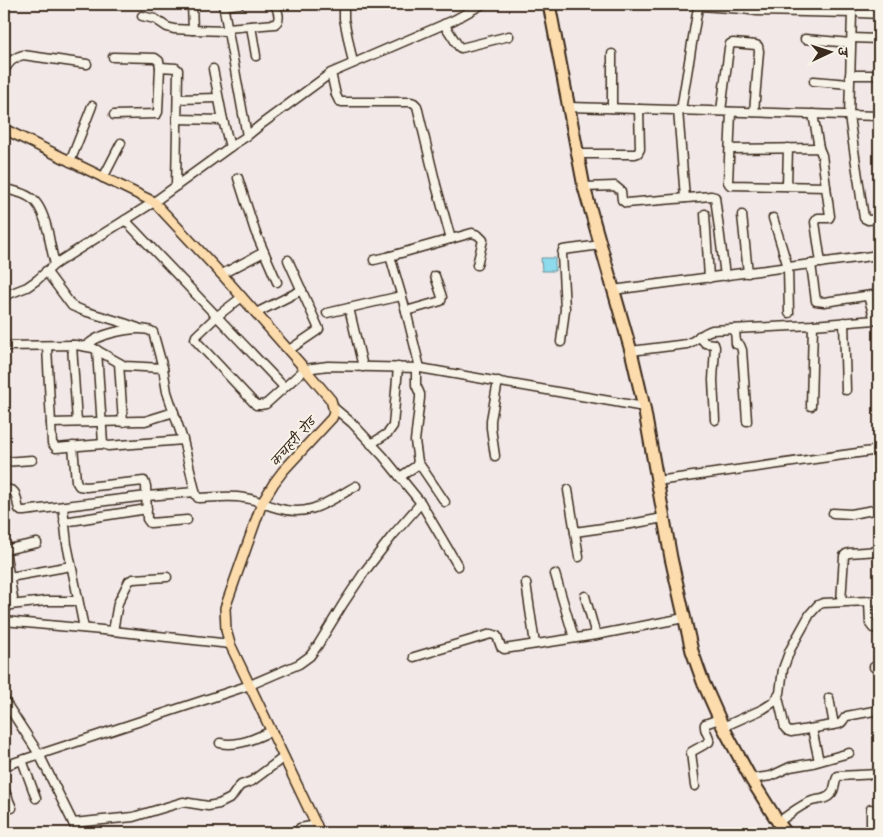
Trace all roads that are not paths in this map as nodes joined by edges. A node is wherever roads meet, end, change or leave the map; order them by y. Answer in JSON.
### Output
{"nodes":[{"id":1,"x":192,"y":4,"type":"edge"},
{"id":2,"x":240,"y":4,"type":"edge"},
{"id":3,"x":275,"y":4,"type":"edge"},
{"id":4,"x":344,"y":4,"type":"edge"},
{"id":5,"x":483,"y":4,"type":"edge"},
{"id":6,"x":549,"y":4,"type":"edge"},
{"id":7,"x":861,"y":4,"type":"edge"},
{"id":8,"x":223,"y":5,"type":"edge"},
{"id":9,"x":743,"y":6,"type":"edge"},
{"id":10,"x":856,"y":13,"type":"junction"},
{"id":11,"x":879,"y":14,"type":"edge"},
{"id":12,"x":142,"y":16,"type":"dead end"},
{"id":13,"x":444,"y":24,"type":"junction"},
{"id":14,"x":251,"y":26,"type":"junction"},
{"id":15,"x":193,"y":30,"type":"junction"},
{"id":16,"x":227,"y":30,"type":"junction"},
{"id":17,"x":509,"y":36,"type":"dead end"},
{"id":18,"x":805,"y":38,"type":"dead end"},
{"id":19,"x":879,"y":39,"type":"edge"},
{"id":20,"x":852,"y":41,"type":"junction"},
{"id":21,"x":612,"y":54,"type":"dead end"},
{"id":22,"x":256,"y":56,"type":"dead end"},
{"id":23,"x":113,"y":57,"type":"dead end"},
{"id":24,"x":353,"y":63,"type":"junction"},
{"id":25,"x":87,"y":64,"type":"dead end"},
{"id":26,"x":160,"y":68,"type":"junction"},
{"id":27,"x":213,"y":69,"type":"dead end"},
{"id":28,"x":4,"y":71,"type":"edge"},
{"id":29,"x":332,"y":73,"type":"junction"},
{"id":30,"x":850,"y":75,"type":"junction"},
{"id":31,"x":879,"y":75,"type":"edge"},
{"id":32,"x":814,"y":81,"type":"dead end"},
{"id":33,"x":850,"y":84,"type":"junction"},
{"id":34,"x":218,"y":98,"type":"junction"},
{"id":35,"x":178,"y":99,"type":"junction"},
{"id":36,"x":92,"y":106,"type":"dead end"},
{"id":37,"x":569,"y":107,"type":"junction"},
{"id":38,"x":612,"y":108,"type":"junction"},
{"id":39,"x":639,"y":109,"type":"junction"},
{"id":40,"x":680,"y":110,"type":"junction"},
{"id":41,"x":721,"y":112,"type":"junction"},
{"id":42,"x":731,"y":112,"type":"junction"},
{"id":43,"x":754,"y":112,"type":"junction"},
{"id":44,"x":813,"y":114,"type":"junction"},
{"id":45,"x":114,"y":115,"type":"dead end"},
{"id":46,"x":848,"y":116,"type":"junction"},
{"id":47,"x":879,"y":116,"type":"edge"},
{"id":48,"x":178,"y":119,"type":"junction"},
{"id":49,"x":223,"y":120,"type":"junction"},
{"id":50,"x":4,"y":129,"type":"edge"},
{"id":51,"x":247,"y":136,"type":"junction"},
{"id":52,"x":120,"y":142,"type":"dead end"},
{"id":53,"x":230,"y":147,"type":"junction"},
{"id":54,"x":788,"y":148,"type":"junction"},
{"id":55,"x":819,"y":148,"type":"junction"},
{"id":56,"x":730,"y":149,"type":"junction"},
{"id":57,"x":577,"y":154,"type":"junction"},
{"id":58,"x":70,"y":162,"type":"junction"},
{"id":59,"x":104,"y":178,"type":"junction"},
{"id":60,"x":238,"y":178,"type":"dead end"},
{"id":61,"x":176,"y":186,"type":"junction"},
{"id":62,"x":787,"y":186,"type":"junction"},
{"id":63,"x":826,"y":186,"type":"junction"},
{"id":64,"x":584,"y":187,"type":"junction"},
{"id":65,"x":4,"y":189,"type":"edge"},
{"id":66,"x":685,"y":198,"type":"junction"},
{"id":67,"x":154,"y":202,"type":"junction"},
{"id":68,"x":705,"y":214,"type":"dead end"},
{"id":69,"x":742,"y":215,"type":"dead end"},
{"id":70,"x":773,"y":218,"type":"dead end"},
{"id":71,"x":879,"y":219,"type":"edge"},
{"id":72,"x":124,"y":220,"type":"junction"},
{"id":73,"x":450,"y":239,"type":"junction"},
{"id":74,"x":600,"y":245,"type":"junction"},
{"id":75,"x":264,"y":252,"type":"junction"},
{"id":76,"x":879,"y":255,"type":"edge"},
{"id":77,"x":390,"y":256,"type":"junction"},
{"id":78,"x":288,"y":260,"type":"dead end"},
{"id":79,"x":374,"y":260,"type":"dead end"},
{"id":80,"x":821,"y":263,"type":"junction"},
{"id":81,"x":55,"y":264,"type":"junction"},
{"id":82,"x":811,"y":264,"type":"junction"},
{"id":83,"x":477,"y":265,"type":"dead end"},
{"id":84,"x":788,"y":268,"type":"junction"},
{"id":85,"x":46,"y":271,"type":"junction"},
{"id":86,"x":748,"y":273,"type":"junction"},
{"id":87,"x":222,"y":274,"type":"junction"},
{"id":88,"x":435,"y":276,"type":"dead end"},
{"id":89,"x":725,"y":276,"type":"junction"},
{"id":90,"x":709,"y":278,"type":"junction"},
{"id":91,"x":277,"y":282,"type":"dead end"},
{"id":92,"x":302,"y":290,"type":"junction"},
{"id":93,"x":613,"y":290,"type":"junction"},
{"id":94,"x":879,"y":294,"type":"edge"},
{"id":95,"x":4,"y":296,"type":"edge"},
{"id":96,"x":401,"y":296,"type":"junction"},
{"id":97,"x":868,"y":296,"type":"junction"},
{"id":98,"x":242,"y":297,"type":"junction"},
{"id":99,"x":349,"y":308,"type":"junction"},
{"id":100,"x":406,"y":311,"type":"junction"},
{"id":101,"x":256,"y":313,"type":"junction"},
{"id":102,"x":327,"y":313,"type":"dead end"},
{"id":103,"x":788,"y":313,"type":"dead end"},
{"id":104,"x":216,"y":317,"type":"junction"},
{"id":105,"x":877,"y":321,"type":"edge"},
{"id":106,"x":844,"y":322,"type":"junction"},
{"id":107,"x":813,"y":325,"type":"junction"},
{"id":108,"x":735,"y":329,"type":"junction"},
{"id":109,"x":141,"y":330,"type":"junction"},
{"id":110,"x":699,"y":336,"type":"junction"},
{"id":111,"x":561,"y":342,"type":"dead end"},
{"id":112,"x":72,"y":345,"type":"junction"},
{"id":113,"x":4,"y":346,"type":"edge"},
{"id":114,"x":47,"y":346,"type":"junction"},
{"id":115,"x":86,"y":346,"type":"junction"},
{"id":116,"x":97,"y":350,"type":"junction"},
{"id":117,"x":289,"y":350,"type":"junction"},
{"id":118,"x":631,"y":351,"type":"junction"},
{"id":119,"x":119,"y":362,"type":"junction"},
{"id":120,"x":363,"y":367,"type":"junction"},
{"id":121,"x":398,"y":367,"type":"junction"},
{"id":122,"x":162,"y":368,"type":"junction"},
{"id":123,"x":418,"y":368,"type":"junction"},
{"id":124,"x":305,"y":369,"type":"junction"},
{"id":125,"x":498,"y":381,"type":"junction"},
{"id":126,"x":284,"y":387,"type":"junction"},
{"id":127,"x":846,"y":390,"type":"dead end"},
{"id":128,"x":644,"y":406,"type":"junction"},
{"id":129,"x":811,"y":406,"type":"dead end"},
{"id":130,"x":333,"y":407,"type":"junction"},
{"id":131,"x":174,"y":412,"type":"junction"},
{"id":132,"x":715,"y":420,"type":"dead end"},
{"id":133,"x":747,"y":421,"type":"dead end"},
{"id":134,"x":77,"y":422,"type":"junction"},
{"id":135,"x":101,"y":422,"type":"junction"},
{"id":136,"x":123,"y":422,"type":"junction"},
{"id":137,"x":51,"y":423,"type":"junction"},
{"id":138,"x":183,"y":440,"type":"junction"},
{"id":139,"x":103,"y":444,"type":"junction"},
{"id":140,"x":371,"y":444,"type":"junction"},
{"id":141,"x":73,"y":446,"type":"junction"},
{"id":142,"x":879,"y":450,"type":"edge"},
{"id":143,"x":495,"y":456,"type":"dead end"},
{"id":144,"x":32,"y":460,"type":"dead end"},
{"id":145,"x":4,"y":462,"type":"edge"},
{"id":146,"x":418,"y":462,"type":"junction"},
{"id":147,"x":400,"y":477,"type":"junction"},
{"id":148,"x":657,"y":481,"type":"junction"},
{"id":149,"x":356,"y":486,"type":"dead end"},
{"id":150,"x":4,"y":490,"type":"edge"},
{"id":151,"x":568,"y":490,"type":"dead end"},
{"id":152,"x":195,"y":492,"type":"junction"},
{"id":153,"x":147,"y":496,"type":"junction"},
{"id":154,"x":445,"y":502,"type":"dead end"},
{"id":155,"x":262,"y":503,"type":"junction"},
{"id":156,"x":421,"y":503,"type":"junction"},
{"id":157,"x":63,"y":506,"type":"junction"},
{"id":158,"x":147,"y":509,"type":"junction"},
{"id":159,"x":879,"y":509,"type":"edge"},
{"id":160,"x":833,"y":513,"type":"dead end"},
{"id":161,"x":663,"y":518,"type":"junction"},
{"id":162,"x":187,"y":520,"type":"dead end"},
{"id":163,"x":64,"y":522,"type":"junction"},
{"id":164,"x":575,"y":532,"type":"junction"},
{"id":165,"x":37,"y":543,"type":"dead end"},
{"id":166,"x":4,"y":550,"type":"edge"},
{"id":167,"x":879,"y":551,"type":"edge"},
{"id":168,"x":579,"y":557,"type":"dead end"},
{"id":169,"x":71,"y":566,"type":"junction"},
{"id":170,"x":458,"y":566,"type":"dead end"},
{"id":171,"x":555,"y":574,"type":"dead end"},
{"id":172,"x":10,"y":577,"type":"junction"},
{"id":173,"x":167,"y":577,"type":"dead end"},
{"id":174,"x":526,"y":583,"type":"dead end"},
{"id":175,"x":585,"y":596,"type":"dead end"},
{"id":176,"x":78,"y":600,"type":"junction"},
{"id":177,"x":879,"y":600,"type":"edge"},
{"id":178,"x":840,"y":602,"type":"junction"},
{"id":179,"x":870,"y":602,"type":"junction"},
{"id":180,"x":7,"y":607,"type":"edge"},
{"id":181,"x":684,"y":618,"type":"junction"},
{"id":182,"x":4,"y":621,"type":"edge"},
{"id":183,"x":879,"y":627,"type":"edge"},
{"id":184,"x":84,"y":628,"type":"junction"},
{"id":185,"x":113,"y":631,"type":"junction"},
{"id":186,"x":596,"y":635,"type":"junction"},
{"id":187,"x":574,"y":638,"type":"junction"},
{"id":188,"x":230,"y":644,"type":"junction"},
{"id":189,"x":535,"y":644,"type":"junction"},
{"id":190,"x":414,"y":657,"type":"dead end"},
{"id":191,"x":250,"y":685,"type":"junction"},
{"id":192,"x":778,"y":697,"type":"junction"},
{"id":193,"x":829,"y":698,"type":"dead end"},
{"id":194,"x":4,"y":700,"type":"edge"},
{"id":195,"x":879,"y":710,"type":"edge"},
{"id":196,"x":721,"y":723,"type":"junction"},
{"id":197,"x":834,"y":725,"type":"junction"},
{"id":198,"x":812,"y":729,"type":"junction"},
{"id":199,"x":272,"y":732,"type":"junction"},
{"id":200,"x":220,"y":743,"type":"dead end"},
{"id":201,"x":849,"y":753,"type":"dead end"},
{"id":202,"x":39,"y":754,"type":"junction"},
{"id":203,"x":284,"y":757,"type":"junction"},
{"id":204,"x":22,"y":760,"type":"junction"},
{"id":205,"x":819,"y":762,"type":"junction"},
{"id":206,"x":4,"y":766,"type":"edge"},
{"id":207,"x":879,"y":774,"type":"edge"},
{"id":208,"x":751,"y":778,"type":"junction"},
{"id":209,"x":695,"y":786,"type":"dead end"},
{"id":210,"x":4,"y":789,"type":"edge"},
{"id":211,"x":36,"y":798,"type":"dead end"},
{"id":212,"x":12,"y":808,"type":"dead end"},
{"id":213,"x":871,"y":809,"type":"dead end"},
{"id":214,"x":778,"y":822,"type":"junction"},
{"id":215,"x":73,"y":823,"type":"junction"},
{"id":216,"x":318,"y":829,"type":"edge"},
{"id":217,"x":78,"y":833,"type":"edge"},
{"id":218,"x":297,"y":833,"type":"edge"},
{"id":219,"x":786,"y":833,"type":"edge"},
{"id":220,"x":871,"y":833,"type":"edge"}],
"edges":[{"from":1,"to":15,"type":"street"},
{"from":2,"to":8,"type":"street"},
{"from":3,"to":14,"type":"street"},
{"from":4,"to":24,"type":"street"},
{"from":5,"to":13,"type":"street"},
{"from":6,"to":37,"type":"highway"},
{"from":7,"to":10,"type":"street"},
{"from":8,"to":16,"type":"street"},
{"from":9,"to":10,"type":"street"},
{"from":9,"to":40,"type":"street"},
{"from":10,"to":11,"type":"street"},
{"from":10,"to":20,"type":"street"},
{"from":12,"to":15,"type":"street"},
{"from":13,"to":17,"type":"street"},
{"from":13,"to":24,"type":"street"},
{"from":14,"to":16,"type":"street"},
{"from":14,"to":22,"type":"street"},
{"from":15,"to":16,"type":"street"},
{"from":16,"to":51,"type":"street"},
{"from":18,"to":20,"type":"street"},
{"from":19,"to":20,"type":"street"},
{"from":20,"to":30,"type":"street"},
{"from":21,"to":38,"type":"street"},
{"from":23,"to":26,"type":"street"},
{"from":24,"to":29,"type":"street"},
{"from":25,"to":28,"type":"street"},
{"from":26,"to":35,"type":"street"},
{"from":26,"to":45,"type":"street"},
{"from":27,"to":34,"type":"street"},
{"from":29,"to":51,"type":"street"},
{"from":29,"to":73,"type":"street"},
{"from":30,"to":31,"type":"street"},
{"from":30,"to":33,"type":"street"},
{"from":32,"to":33,"type":"street"},
{"from":33,"to":46,"type":"street"},
{"from":34,"to":35,"type":"street"},
{"from":34,"to":49,"type":"street"},
{"from":35,"to":48,"type":"street"},
{"from":36,"to":58,"type":"street"},
{"from":37,"to":38,"type":"street"},
{"from":37,"to":57,"type":"highway"},
{"from":38,"to":39,"type":"street"},
{"from":39,"to":40,"type":"street"},
{"from":39,"to":57,"type":"street"},
{"from":40,"to":41,"type":"street"},
{"from":40,"to":66,"type":"street"},
{"from":41,"to":42,"type":"street"},
{"from":41,"to":43,"type":"street"},
{"from":42,"to":43,"type":"street"},
{"from":42,"to":56,"type":"street"},
{"from":43,"to":44,"type":"street"},
{"from":44,"to":46,"type":"street"},
{"from":44,"to":55,"type":"street"},
{"from":46,"to":47,"type":"street"},
{"from":46,"to":71,"type":"street"},
{"from":48,"to":49,"type":"street"},
{"from":48,"to":61,"type":"street"},
{"from":49,"to":53,"type":"street"},
{"from":50,"to":58,"type":"main road"},
{"from":51,"to":53,"type":"street"},
{"from":52,"to":59,"type":"street"},
{"from":53,"to":61,"type":"street"},
{"from":54,"to":55,"type":"street"},
{"from":54,"to":56,"type":"street"},
{"from":54,"to":62,"type":"street"},
{"from":55,"to":63,"type":"street"},
{"from":56,"to":62,"type":"street"},
{"from":57,"to":64,"type":"highway"},
{"from":58,"to":59,"type":"main road"},
{"from":59,"to":67,"type":"main road"},
{"from":60,"to":75,"type":"street"},
{"from":61,"to":67,"type":"street"},
{"from":62,"to":63,"type":"street"},
{"from":63,"to":80,"type":"street"},
{"from":64,"to":66,"type":"street"},
{"from":64,"to":74,"type":"highway"},
{"from":65,"to":81,"type":"street"},
{"from":66,"to":89,"type":"street"},
{"from":67,"to":72,"type":"street"},
{"from":67,"to":87,"type":"main road"},
{"from":68,"to":90,"type":"street"},
{"from":69,"to":86,"type":"street"},
{"from":70,"to":84,"type":"street"},
{"from":72,"to":81,"type":"street"},
{"from":72,"to":104,"type":"street"},
{"from":73,"to":77,"type":"street"},
{"from":73,"to":83,"type":"street"},
{"from":74,"to":93,"type":"highway"},
{"from":74,"to":111,"type":"street"},
{"from":75,"to":87,"type":"street"},
{"from":75,"to":91,"type":"street"},
{"from":76,"to":80,"type":"street"},
{"from":77,"to":79,"type":"street"},
{"from":77,"to":96,"type":"street"},
{"from":78,"to":92,"type":"street"},
{"from":80,"to":82,"type":"street"},
{"from":81,"to":85,"type":"street"},
{"from":82,"to":84,"type":"street"},
{"from":82,"to":97,"type":"street"},
{"from":84,"to":86,"type":"street"},
{"from":84,"to":103,"type":"street"},
{"from":85,"to":95,"type":"street"},
{"from":85,"to":109,"type":"street"},
{"from":86,"to":89,"type":"street"},
{"from":87,"to":98,"type":"main road"},
{"from":88,"to":100,"type":"street"},
{"from":89,"to":90,"type":"street"},
{"from":90,"to":93,"type":"street"},
{"from":92,"to":101,"type":"street"},
{"from":92,"to":117,"type":"street"},
{"from":93,"to":118,"type":"highway"},
{"from":94,"to":97,"type":"street"},
{"from":96,"to":99,"type":"street"},
{"from":96,"to":100,"type":"street"},
{"from":97,"to":105,"type":"street"},
{"from":98,"to":101,"type":"main road"},
{"from":98,"to":104,"type":"street"},
{"from":99,"to":102,"type":"street"},
{"from":99,"to":120,"type":"street"},
{"from":100,"to":123,"type":"street"},
{"from":101,"to":117,"type":"main road"},
{"from":104,"to":126,"type":"street"},
{"from":104,"to":126,"type":"street"},
{"from":105,"to":106,"type":"street"},
{"from":106,"to":107,"type":"street"},
{"from":106,"to":127,"type":"street"},
{"from":107,"to":108,"type":"street"},
{"from":107,"to":129,"type":"street"},
{"from":108,"to":110,"type":"street"},
{"from":108,"to":133,"type":"street"},
{"from":109,"to":115,"type":"street"},
{"from":109,"to":122,"type":"street"},
{"from":110,"to":118,"type":"street"},
{"from":110,"to":132,"type":"street"},
{"from":112,"to":114,"type":"street"},
{"from":112,"to":115,"type":"street"},
{"from":112,"to":134,"type":"street"},
{"from":113,"to":114,"type":"street"},
{"from":114,"to":137,"type":"street"},
{"from":115,"to":116,"type":"street"},
{"from":116,"to":119,"type":"street"},
{"from":116,"to":135,"type":"street"},
{"from":117,"to":124,"type":"main road"},
{"from":118,"to":128,"type":"highway"},
{"from":119,"to":122,"type":"street"},
{"from":119,"to":136,"type":"street"},
{"from":120,"to":121,"type":"street"},
{"from":120,"to":124,"type":"street"},
{"from":121,"to":123,"type":"street"},
{"from":121,"to":140,"type":"street"},
{"from":122,"to":131,"type":"street"},
{"from":123,"to":125,"type":"street"},
{"from":123,"to":146,"type":"street"},
{"from":124,"to":126,"type":"street"},
{"from":124,"to":130,"type":"main road"},
{"from":125,"to":128,"type":"street"},
{"from":125,"to":143,"type":"street"},
{"from":128,"to":148,"type":"highway"},
{"from":130,"to":140,"type":"street"},
{"from":130,"to":155,"type":"main road","name":"कचहरी रोड"},
{"from":131,"to":136,"type":"street"},
{"from":131,"to":138,"type":"street"},
{"from":134,"to":135,"type":"street"},
{"from":134,"to":137,"type":"street"},
{"from":135,"to":136,"type":"street"},
{"from":135,"to":139,"type":"street"},
{"from":137,"to":141,"type":"street"},
{"from":138,"to":139,"type":"street"},
{"from":138,"to":152,"type":"street"},
{"from":139,"to":141,"type":"street"},
{"from":140,"to":147,"type":"street"},
{"from":141,"to":153,"type":"street"},
{"from":142,"to":148,"type":"street"},
{"from":144,"to":145,"type":"street"},
{"from":146,"to":147,"type":"street"},
{"from":146,"to":154,"type":"street"},
{"from":147,"to":156,"type":"street"},
{"from":148,"to":161,"type":"highway"},
{"from":149,"to":155,"type":"street"},
{"from":150,"to":157,"type":"street"},
{"from":151,"to":164,"type":"street"},
{"from":152,"to":153,"type":"street"},
{"from":152,"to":155,"type":"street"},
{"from":153,"to":157,"type":"street"},
{"from":153,"to":158,"type":"street"},
{"from":155,"to":188,"type":"main road","name":"कचहरी रोड"},
{"from":156,"to":170,"type":"street"},
{"from":156,"to":191,"type":"street"},
{"from":157,"to":163,"type":"street"},
{"from":158,"to":162,"type":"street"},
{"from":158,"to":163,"type":"street"},
{"from":159,"to":160,"type":"street"},
{"from":161,"to":164,"type":"street"},
{"from":161,"to":181,"type":"highway"},
{"from":163,"to":169,"type":"street"},
{"from":164,"to":168,"type":"street"},
{"from":165,"to":166,"type":"street"},
{"from":166,"to":172,"type":"street"},
{"from":167,"to":178,"type":"street"},
{"from":169,"to":172,"type":"street"},
{"from":169,"to":176,"type":"street"},
{"from":171,"to":187,"type":"street"},
{"from":172,"to":180,"type":"street"},
{"from":173,"to":185,"type":"street"},
{"from":174,"to":189,"type":"street"},
{"from":175,"to":186,"type":"street"},
{"from":176,"to":180,"type":"street"},
{"from":176,"to":184,"type":"street"},
{"from":177,"to":179,"type":"street"},
{"from":178,"to":179,"type":"street"},
{"from":178,"to":192,"type":"street"},
{"from":179,"to":183,"type":"street"},
{"from":181,"to":186,"type":"street"},
{"from":181,"to":196,"type":"highway"},
{"from":182,"to":184,"type":"street"},
{"from":184,"to":185,"type":"street"},
{"from":185,"to":188,"type":"street"},
{"from":186,"to":187,"type":"street"},
{"from":187,"to":189,"type":"street"},
{"from":188,"to":191,"type":"main road","name":"कचहरी रोड"},
{"from":189,"to":190,"type":"street"},
{"from":191,"to":199,"type":"main road","name":"कचहरी रोड"},
{"from":191,"to":202,"type":"street"},
{"from":192,"to":196,"type":"street"},
{"from":192,"to":198,"type":"street"},
{"from":193,"to":197,"type":"street"},
{"from":194,"to":202,"type":"street"},
{"from":195,"to":197,"type":"street"},
{"from":196,"to":208,"type":"highway"},
{"from":196,"to":209,"type":"street"},
{"from":197,"to":198,"type":"street"},
{"from":198,"to":205,"type":"street"},
{"from":199,"to":200,"type":"street"},
{"from":199,"to":203,"type":"main road","name":"कचहरी रोड"},
{"from":201,"to":205,"type":"street"},
{"from":202,"to":204,"type":"street"},
{"from":202,"to":215,"type":"street"},
{"from":203,"to":215,"type":"street"},
{"from":203,"to":216,"type":"main road","name":"कचहरी रोड"},
{"from":204,"to":206,"type":"street"},
{"from":204,"to":211,"type":"street"},
{"from":205,"to":208,"type":"street"},
{"from":207,"to":214,"type":"street"},
{"from":208,"to":214,"type":"highway"},
{"from":210,"to":212,"type":"street"},
{"from":213,"to":220,"type":"street"},
{"from":214,"to":219,"type":"highway"},
{"from":215,"to":217,"type":"street"},
{"from":216,"to":218,"type":"street"}]}
